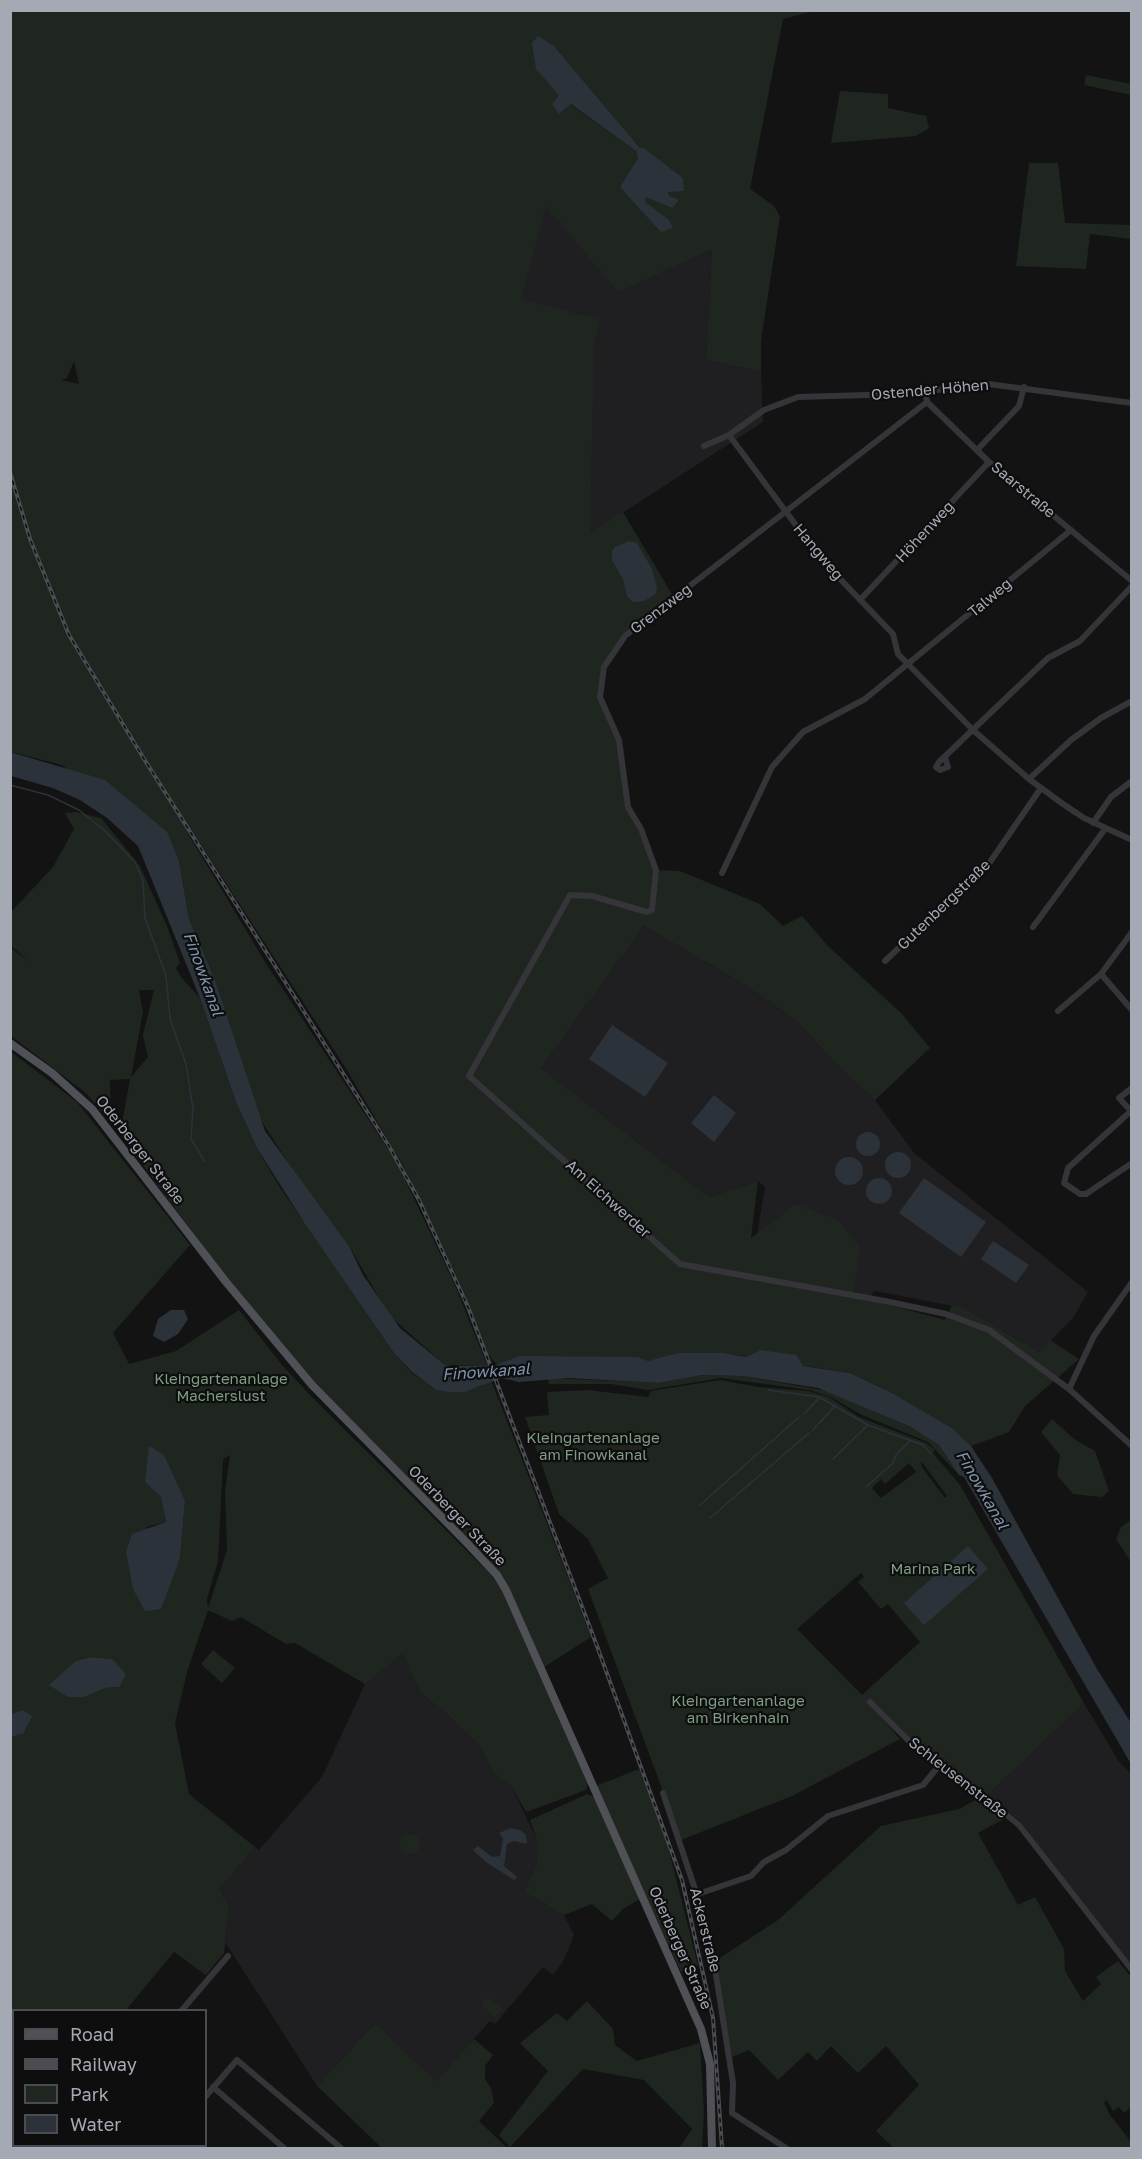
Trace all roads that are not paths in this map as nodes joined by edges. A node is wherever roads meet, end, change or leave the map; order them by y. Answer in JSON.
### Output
{"nodes":[{"id":1,"x":1024,"y":387,"type":"junction"},
{"id":2,"x":924,"y":391,"type":"junction"},
{"id":3,"x":927,"y":402,"type":"junction"},
{"id":4,"x":1131,"y":403,"type":"edge"},
{"id":5,"x":729,"y":435,"type":"junction"},
{"id":6,"x":704,"y":446,"type":"dead end"},
{"id":7,"x":977,"y":450,"type":"junction"},
{"id":8,"x":989,"y":462,"type":"junction"},
{"id":9,"x":785,"y":513,"type":"junction"},
{"id":10,"x":1071,"y":530,"type":"junction"},
{"id":11,"x":1131,"y":581,"type":"edge"},
{"id":12,"x":1131,"y":586,"type":"edge"},
{"id":13,"x":860,"y":600,"type":"junction"},
{"id":14,"x":909,"y":664,"type":"junction"},
{"id":15,"x":1131,"y":701,"type":"edge"},
{"id":16,"x":974,"y":730,"type":"junction"},
{"id":17,"x":945,"y":757,"type":"dead end"},
{"id":18,"x":1029,"y":779,"type":"junction"},
{"id":19,"x":1131,"y":781,"type":"edge"},
{"id":20,"x":1041,"y":788,"type":"junction"},
{"id":21,"x":1093,"y":823,"type":"junction"},
{"id":22,"x":1105,"y":829,"type":"junction"},
{"id":23,"x":1131,"y":840,"type":"edge"},
{"id":24,"x":722,"y":873,"type":"dead end"},
{"id":25,"x":652,"y":910,"type":"joint"},
{"id":26,"x":1033,"y":927,"type":"dead end"},
{"id":27,"x":1131,"y":932,"type":"edge"},
{"id":28,"x":885,"y":961,"type":"dead end"},
{"id":29,"x":1101,"y":974,"type":"junction"},
{"id":30,"x":1131,"y":1010,"type":"edge"},
{"id":31,"x":1058,"y":1011,"type":"dead end"},
{"id":32,"x":10,"y":1043,"type":"edge"},
{"id":33,"x":1131,"y":1088,"type":"edge"},
{"id":34,"x":1131,"y":1112,"type":"edge"},
{"id":35,"x":1131,"y":1163,"type":"edge"},
{"id":36,"x":1131,"y":1282,"type":"edge"},
{"id":37,"x":1069,"y":1389,"type":"junction"},
{"id":38,"x":1131,"y":1446,"type":"edge"},
{"id":39,"x":870,"y":1702,"type":"dead end"},
{"id":40,"x":942,"y":1762,"type":"junction"},
{"id":41,"x":663,"y":1793,"type":"dead end"},
{"id":42,"x":701,"y":1893,"type":"dead end"},
{"id":43,"x":228,"y":1956,"type":"dead end"},
{"id":44,"x":1131,"y":1970,"type":"edge"},
{"id":45,"x":183,"y":2009,"type":"edge"},
{"id":46,"x":213,"y":2087,"type":"junction"},
{"id":47,"x":207,"y":2095,"type":"edge"},
{"id":48,"x":284,"y":2148,"type":"edge"},
{"id":49,"x":341,"y":2148,"type":"edge"},
{"id":50,"x":712,"y":2148,"type":"edge"},
{"id":51,"x":786,"y":2148,"type":"edge"}],
"edges":[{"from":1,"to":2,"type":"street","name":"Ostender Höhen"},
{"from":1,"to":4,"type":"street","name":"Ostender Höhen"},
{"from":1,"to":7,"type":"street"},
{"from":2,"to":3,"type":"street"},
{"from":2,"to":5,"type":"street","name":"Ostender Höhen"},
{"from":3,"to":7,"type":"street","name":"Saarstraße"},
{"from":3,"to":9,"type":"street","name":"Grenzweg"},
{"from":5,"to":6,"type":"street","name":"Ostender Höhen"},
{"from":5,"to":9,"type":"street","name":"Hangweg"},
{"from":7,"to":8,"type":"street","name":"Saarstraße"},
{"from":8,"to":10,"type":"street","name":"Saarstraße"},
{"from":8,"to":13,"type":"street","name":"Höhenweg"},
{"from":9,"to":13,"type":"street","name":"Hangweg"},
{"from":9,"to":25,"type":"street","name":"Grenzweg"},
{"from":10,"to":11,"type":"street","name":"Saarstraße"},
{"from":10,"to":14,"type":"street","name":"Talweg"},
{"from":12,"to":16,"type":"street"},
{"from":13,"to":14,"type":"street","name":"Hangweg"},
{"from":14,"to":16,"type":"street","name":"Hangweg"},
{"from":14,"to":24,"type":"street","name":"Talweg"},
{"from":15,"to":18,"type":"street"},
{"from":16,"to":17,"type":"street"},
{"from":16,"to":18,"type":"street","name":"Hangweg"},
{"from":18,"to":20,"type":"street","name":"Hangweg"},
{"from":19,"to":21,"type":"street"},
{"from":20,"to":21,"type":"street","name":"Hangweg"},
{"from":20,"to":28,"type":"street","name":"Gutenbergstraße"},
{"from":21,"to":22,"type":"street","name":"Hangweg"},
{"from":22,"to":23,"type":"street","name":"Hangweg"},
{"from":22,"to":26,"type":"street"},
{"from":25,"to":37,"type":"street","name":"Am Eichwerder"},
{"from":27,"to":29,"type":"street"},
{"from":29,"to":30,"type":"street"},
{"from":29,"to":31,"type":"street"},
{"from":32,"to":50,"type":"main road","name":"Oderberger Straße"},
{"from":33,"to":34,"type":"street"},
{"from":34,"to":35,"type":"street"},
{"from":36,"to":37,"type":"street"},
{"from":37,"to":38,"type":"street"},
{"from":39,"to":40,"type":"street","name":"Schleusenstraße"},
{"from":40,"to":42,"type":"street"},
{"from":40,"to":44,"type":"street","name":"Schleusenstraße"},
{"from":41,"to":51,"type":"street","name":"Ackerstraße"},
{"from":43,"to":45,"type":"street"},
{"from":46,"to":47,"type":"street"},
{"from":46,"to":48,"type":"street"},
{"from":46,"to":49,"type":"street"}]}
